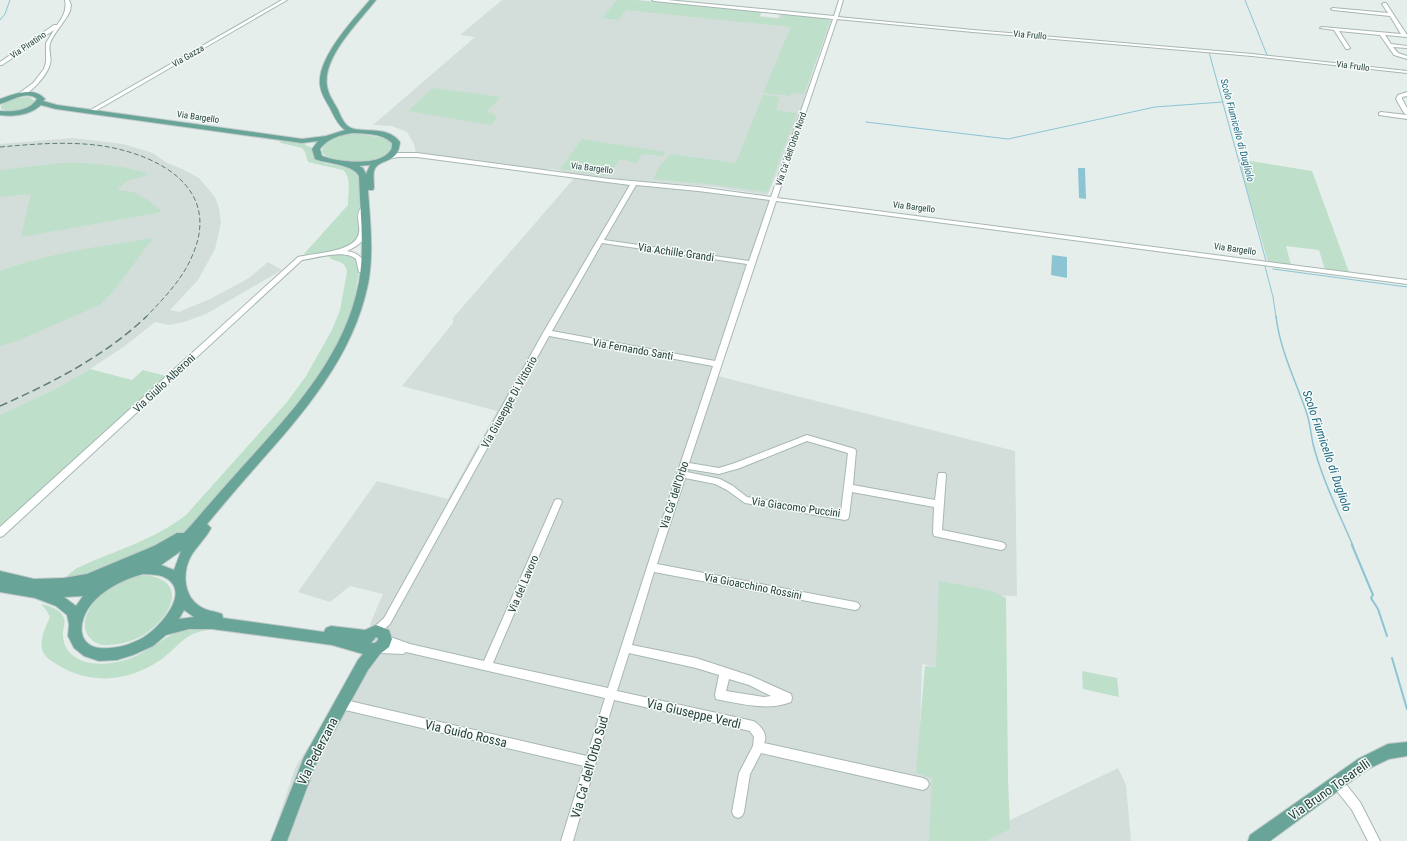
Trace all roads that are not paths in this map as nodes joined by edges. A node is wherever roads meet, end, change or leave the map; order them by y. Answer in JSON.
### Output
{"nodes":[{"id":1,"x":67,"y":0,"type":"edge"},
{"id":2,"x":285,"y":0,"type":"edge"},
{"id":3,"x":369,"y":0,"type":"edge"},
{"id":4,"x":373,"y":0,"type":"edge"},
{"id":5,"x":379,"y":0,"type":"edge"},
{"id":6,"x":654,"y":0,"type":"edge"},
{"id":7,"x":840,"y":0,"type":"edge"},
{"id":8,"x":1384,"y":4,"type":"dead end"},
{"id":9,"x":1333,"y":10,"type":"dead end"},
{"id":10,"x":1391,"y":15,"type":"junction"},
{"id":11,"x":836,"y":18,"type":"junction"},
{"id":12,"x":358,"y":19,"type":"junction"},
{"id":13,"x":56,"y":26,"type":"dead end"},
{"id":14,"x":1322,"y":28,"type":"dead end"},
{"id":15,"x":1336,"y":30,"type":"junction"},
{"id":16,"x":1382,"y":34,"type":"junction"},
{"id":17,"x":1406,"y":36,"type":"edge"},
{"id":18,"x":1390,"y":45,"type":"junction"},
{"id":19,"x":1407,"y":47,"type":"edge"},
{"id":20,"x":1348,"y":48,"type":"dead end"},
{"id":21,"x":1407,"y":58,"type":"edge"},
{"id":22,"x":0,"y":64,"type":"edge"},
{"id":23,"x":1407,"y":72,"type":"edge"},
{"id":24,"x":35,"y":84,"type":"junction"},
{"id":25,"x":33,"y":94,"type":"junction"},
{"id":26,"x":1407,"y":94,"type":"edge"},
{"id":27,"x":20,"y":95,"type":"junction"},
{"id":28,"x":2,"y":100,"type":"edge"},
{"id":29,"x":40,"y":102,"type":"junction"},
{"id":30,"x":56,"y":107,"type":"junction"},
{"id":31,"x":30,"y":109,"type":"junction"},
{"id":32,"x":90,"y":112,"type":"junction"},
{"id":33,"x":0,"y":113,"type":"edge"},
{"id":34,"x":1407,"y":113,"type":"edge"},
{"id":35,"x":12,"y":114,"type":"junction"},
{"id":36,"x":1381,"y":114,"type":"dead end"},
{"id":37,"x":0,"y":117,"type":"edge"},
{"id":38,"x":1407,"y":118,"type":"edge"},
{"id":39,"x":340,"y":123,"type":"junction"},
{"id":40,"x":354,"y":131,"type":"junction"},
{"id":41,"x":331,"y":137,"type":"junction"},
{"id":42,"x":302,"y":141,"type":"junction"},
{"id":43,"x":396,"y":148,"type":"junction"},
{"id":44,"x":316,"y":149,"type":"junction"},
{"id":45,"x":417,"y":155,"type":"junction"},
{"id":46,"x":387,"y":157,"type":"junction"},
{"id":47,"x":376,"y":162,"type":"junction"},
{"id":48,"x":350,"y":165,"type":"junction"},
{"id":49,"x":634,"y":184,"type":"junction"},
{"id":50,"x":774,"y":199,"type":"junction"},
{"id":51,"x":364,"y":207,"type":"junction"},
{"id":52,"x":601,"y":241,"type":"junction"},
{"id":53,"x":337,"y":252,"type":"junction"},
{"id":54,"x":752,"y":263,"type":"junction"},
{"id":55,"x":1407,"y":282,"type":"edge"},
{"id":56,"x":740,"y":297,"type":"joint"},
{"id":57,"x":360,"y":298,"type":"junction"},
{"id":58,"x":547,"y":333,"type":"junction"},
{"id":59,"x":718,"y":364,"type":"junction"},
{"id":60,"x":683,"y":470,"type":"junction"},
{"id":61,"x":719,"y":471,"type":"junction"},
{"id":62,"x":942,"y":475,"type":"dead end"},
{"id":63,"x":717,"y":481,"type":"junction"},
{"id":64,"x":848,"y":488,"type":"junction"},
{"id":65,"x":558,"y":502,"type":"dead end"},
{"id":66,"x":939,"y":504,"type":"junction"},
{"id":67,"x":198,"y":526,"type":"junction"},
{"id":68,"x":0,"y":533,"type":"edge"},
{"id":69,"x":1001,"y":546,"type":"dead end"},
{"id":70,"x":651,"y":567,"type":"junction"},
{"id":71,"x":143,"y":569,"type":"junction"},
{"id":72,"x":0,"y":577,"type":"edge"},
{"id":73,"x":108,"y":582,"type":"junction"},
{"id":74,"x":36,"y":584,"type":"junction"},
{"id":75,"x":0,"y":586,"type":"edge"},
{"id":76,"x":181,"y":589,"type":"junction"},
{"id":77,"x":855,"y":606,"type":"dead end"},
{"id":78,"x":75,"y":622,"type":"junction"},
{"id":79,"x":157,"y":635,"type":"junction"},
{"id":80,"x":376,"y":640,"type":"junction"},
{"id":81,"x":624,"y":648,"type":"junction"},
{"id":82,"x":487,"y":666,"type":"junction"},
{"id":83,"x":725,"y":673,"type":"junction"},
{"id":84,"x":610,"y":694,"type":"junction"},
{"id":85,"x":341,"y":704,"type":"junction"},
{"id":86,"x":758,"y":748,"type":"junction"},
{"id":87,"x":1407,"y":749,"type":"edge"},
{"id":88,"x":591,"y":762,"type":"junction"},
{"id":89,"x":1337,"y":782,"type":"junction"},
{"id":90,"x":923,"y":784,"type":"dead end"},
{"id":91,"x":738,"y":812,"type":"dead end"},
{"id":92,"x":279,"y":841,"type":"edge"},
{"id":93,"x":567,"y":841,"type":"edge"},
{"id":94,"x":1256,"y":841,"type":"edge"},
{"id":95,"x":1374,"y":841,"type":"edge"}],
"edges":[{"from":1,"to":24,"type":"street"},
{"from":2,"to":32,"type":"street","name":"Via Gazza"},
{"from":3,"to":12,"type":"main road"},
{"from":4,"to":12,"type":"main road"},
{"from":5,"to":12,"type":"main road"},
{"from":6,"to":11,"type":"street","name":"Via Frullo"},
{"from":7,"to":11,"type":"street","name":"Via Ca' dell'Orbo Nord"},
{"from":8,"to":10,"type":"street"},
{"from":9,"to":10,"type":"street"},
{"from":10,"to":17,"type":"street"},
{"from":11,"to":23,"type":"street","name":"Via Frullo"},
{"from":11,"to":50,"type":"street","name":"Via Ca' dell'Orbo Nord"},
{"from":12,"to":39,"type":"main road"},
{"from":13,"to":22,"type":"street","name":"Via Piratino"},
{"from":14,"to":15,"type":"street"},
{"from":15,"to":16,"type":"street"},
{"from":15,"to":20,"type":"street"},
{"from":16,"to":17,"type":"street"},
{"from":16,"to":18,"type":"street"},
{"from":18,"to":19,"type":"street"},
{"from":18,"to":21,"type":"street"},
{"from":24,"to":25,"type":"street"},
{"from":24,"to":27,"type":"street"},
{"from":25,"to":27,"type":"main road"},
{"from":25,"to":29,"type":"main road"},
{"from":26,"to":34,"type":"street"},
{"from":27,"to":28,"type":"main road"},
{"from":29,"to":30,"type":"main road"},
{"from":29,"to":31,"type":"main road"},
{"from":30,"to":31,"type":"main road"},
{"from":30,"to":32,"type":"main road","name":"Via Bargello"},
{"from":31,"to":35,"type":"main road"},
{"from":32,"to":42,"type":"main road","name":"Via Bargello"},
{"from":33,"to":35,"type":"main road"},
{"from":35,"to":37,"type":"main road"},
{"from":36,"to":38,"type":"street"},
{"from":39,"to":40,"type":"main road"},
{"from":39,"to":41,"type":"main road"},
{"from":40,"to":41,"type":"main road","name":"Via Bargello"},
{"from":40,"to":43,"type":"main road"},
{"from":41,"to":42,"type":"main road","name":"Via Bargello"},
{"from":41,"to":44,"type":"main road"},
{"from":42,"to":44,"type":"main road","name":"Via Bargello"},
{"from":43,"to":45,"type":"street","name":"Via Bargello"},
{"from":43,"to":46,"type":"main road"},
{"from":44,"to":48,"type":"main road","name":"Via Bargello"},
{"from":45,"to":46,"type":"street","name":"Via Bargello"},
{"from":45,"to":49,"type":"street","name":"Via Bargello"},
{"from":46,"to":47,"type":"main road"},
{"from":47,"to":48,"type":"main road"},
{"from":47,"to":76,"type":"main road"},
{"from":48,"to":51,"type":"main road"},
{"from":49,"to":50,"type":"street","name":"Via Bargello"},
{"from":49,"to":52,"type":"street","name":"Via Giuseppe Di Vittorio"},
{"from":50,"to":54,"type":"street","name":"Via Ca' dell'Orbo Nord"},
{"from":50,"to":55,"type":"street","name":"Via Bargello"},
{"from":51,"to":53,"type":"street"},
{"from":51,"to":57,"type":"main road"},
{"from":52,"to":54,"type":"street","name":"Via Achille Grandi"},
{"from":52,"to":58,"type":"street","name":"Via Giuseppe Di Vittorio"},
{"from":53,"to":57,"type":"street"},
{"from":53,"to":68,"type":"street","name":"Via Giulio Alberoni"},
{"from":54,"to":56,"type":"street","name":"Via Ca' dell'Orbo Nord"},
{"from":56,"to":59,"type":"street","name":"Via Ca' dell'Orbo"},
{"from":57,"to":67,"type":"main road"},
{"from":58,"to":59,"type":"street","name":"Via Fernando Santi"},
{"from":58,"to":80,"type":"street","name":"Via Giuseppe Di Vittorio"},
{"from":59,"to":60,"type":"street","name":"Via Ca' dell'Orbo"},
{"from":60,"to":61,"type":"street","name":"Via Giacomo Puccini"},
{"from":60,"to":63,"type":"street","name":"Via Giacomo Puccini"},
{"from":60,"to":70,"type":"street","name":"Via Ca' dell'Orbo"},
{"from":61,"to":63,"type":"street"},
{"from":61,"to":64,"type":"street","name":"Via Giacomo Puccini"},
{"from":62,"to":66,"type":"street"},
{"from":63,"to":64,"type":"street","name":"Via Giacomo Puccini"},
{"from":64,"to":66,"type":"street"},
{"from":65,"to":82,"type":"street","name":"Via del Lavoro"},
{"from":66,"to":69,"type":"street"},
{"from":67,"to":71,"type":"main road"},
{"from":67,"to":74,"type":"main road"},
{"from":70,"to":77,"type":"street","name":"Via Gioacchino Rossini"},
{"from":70,"to":81,"type":"street","name":"Via Ca' dell'Orbo"},
{"from":71,"to":73,"type":"main road"},
{"from":71,"to":76,"type":"main road"},
{"from":72,"to":74,"type":"main road"},
{"from":73,"to":74,"type":"main road"},
{"from":73,"to":78,"type":"main road"},
{"from":75,"to":78,"type":"main road"},
{"from":76,"to":79,"type":"main road"},
{"from":76,"to":80,"type":"main road"},
{"from":78,"to":79,"type":"main road"},
{"from":79,"to":80,"type":"main road"},
{"from":80,"to":82,"type":"street"},
{"from":80,"to":85,"type":"main road","name":"Via Pederzana"},
{"from":81,"to":83,"type":"street"},
{"from":81,"to":84,"type":"street","name":"Via Ca' dell'Orbo"},
{"from":82,"to":84,"type":"street"},
{"from":83,"to":83,"type":"street"},
{"from":84,"to":86,"type":"street","name":"Via Giuseppe Verdi"},
{"from":84,"to":88,"type":"street","name":"Via Ca' dell'Orbo Sud"},
{"from":85,"to":88,"type":"street","name":"Via Guido Rossa"},
{"from":85,"to":92,"type":"main road","name":"Via Pederzana"},
{"from":86,"to":90,"type":"street"},
{"from":86,"to":91,"type":"street"},
{"from":87,"to":89,"type":"main road","name":"Via Bruno Tosarelli"},
{"from":88,"to":93,"type":"street","name":"Via Ca' dell'Orbo Sud"},
{"from":89,"to":94,"type":"main road","name":"Via Bruno Tosarelli"},
{"from":89,"to":95,"type":"street"}]}
